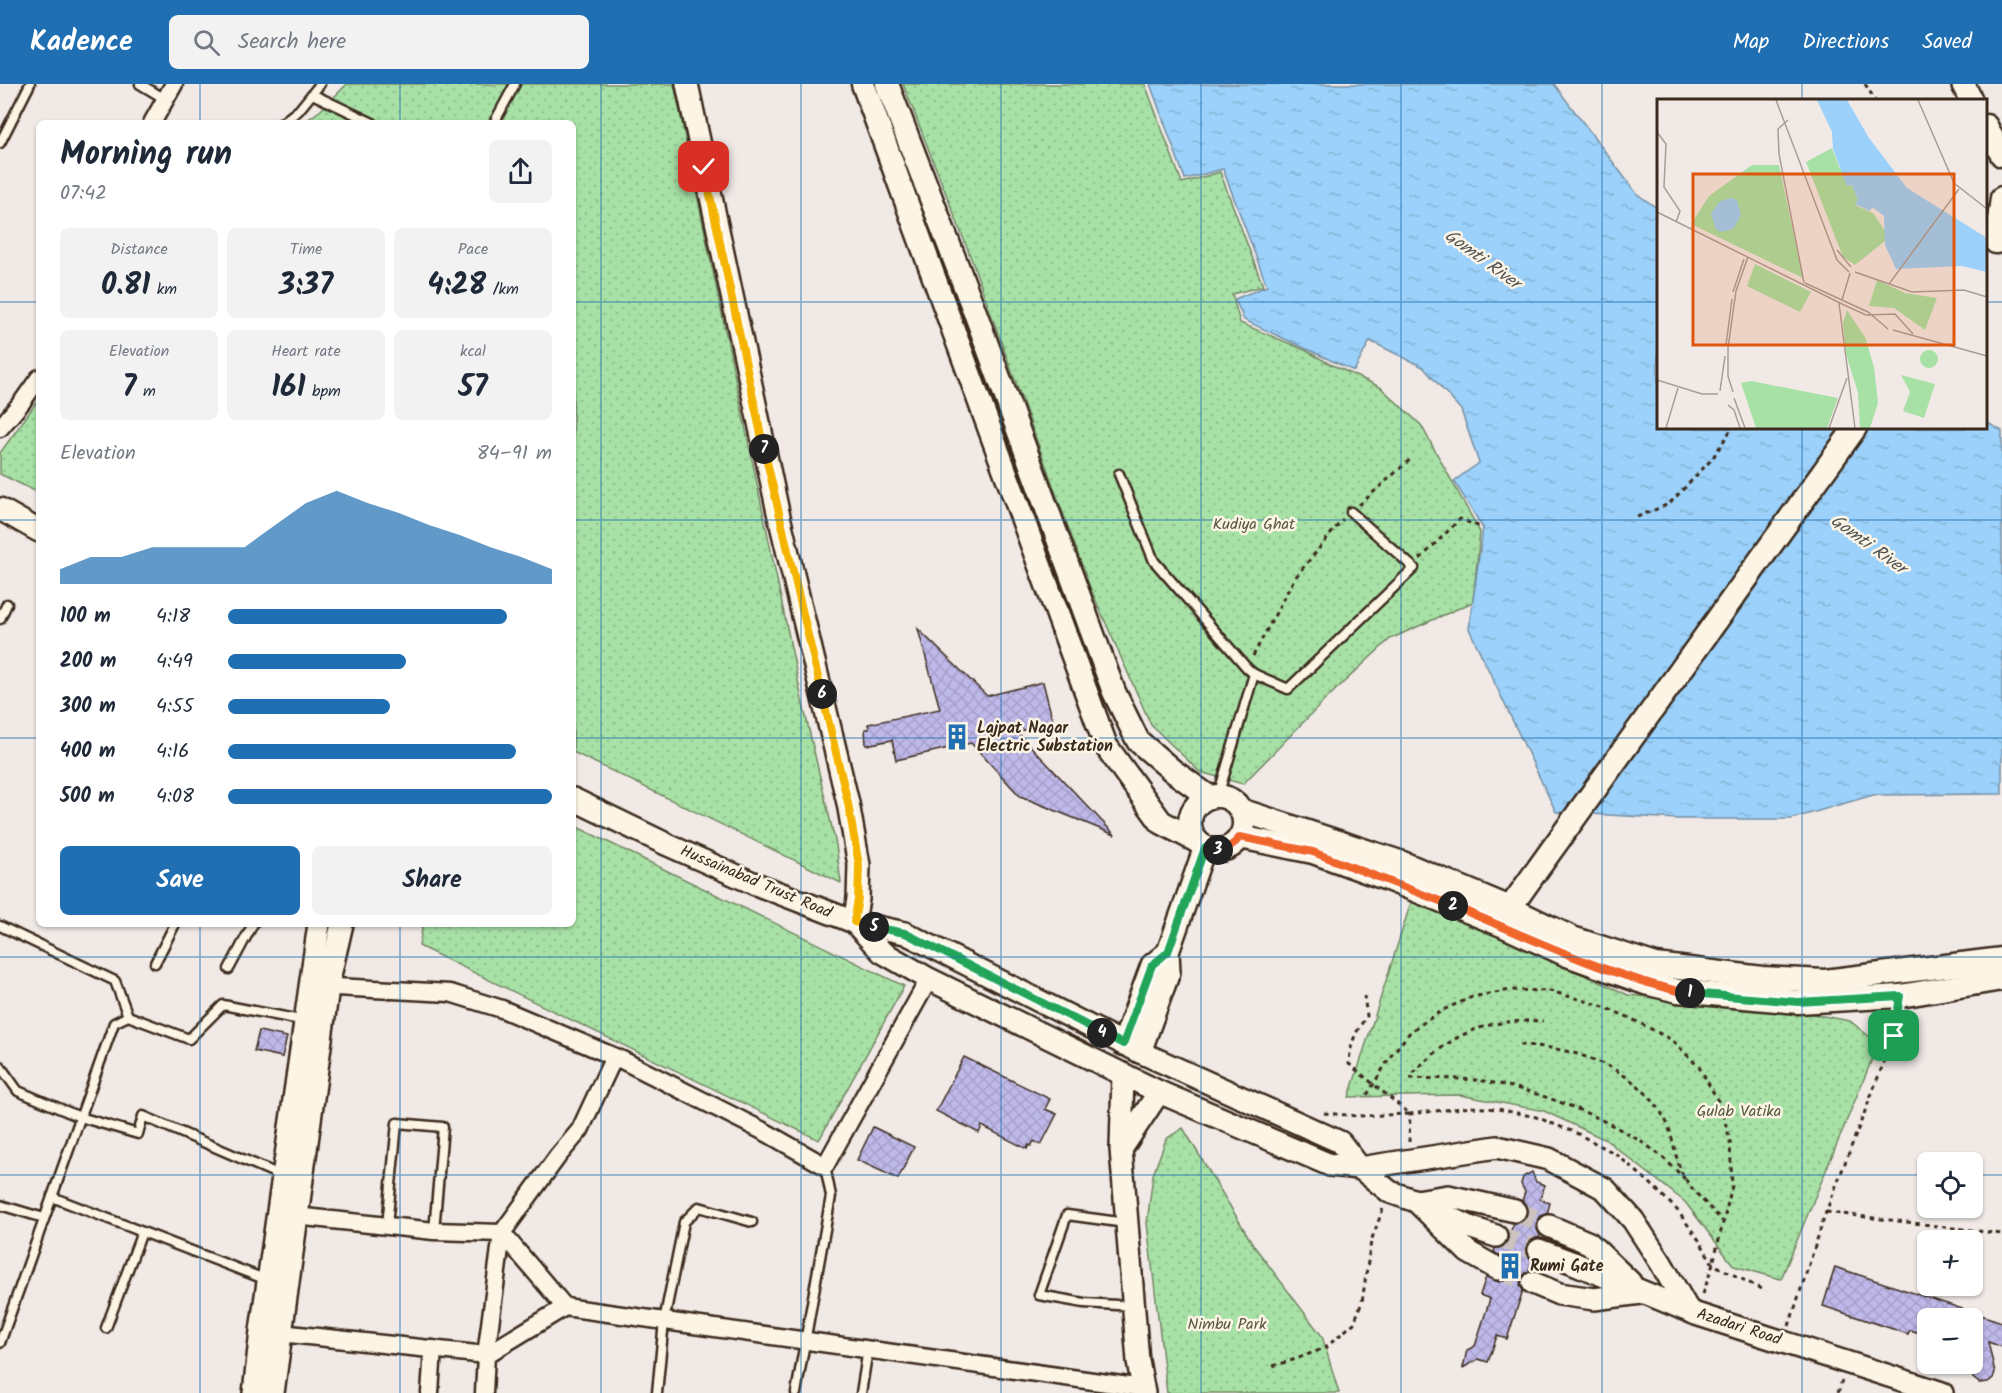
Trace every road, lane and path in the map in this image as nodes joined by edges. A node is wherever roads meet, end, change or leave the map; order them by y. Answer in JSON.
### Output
{"nodes":[{"id":1,"x":30,"y":84,"type":"edge"},
{"id":2,"x":140,"y":84,"type":"edge"},
{"id":3,"x":174,"y":84,"type":"edge"},
{"id":4,"x":320,"y":84,"type":"edge"},
{"id":5,"x":515,"y":84,"type":"edge"},
{"id":6,"x":687,"y":84,"type":"edge"},
{"id":7,"x":863,"y":84,"type":"edge"},
{"id":8,"x":887,"y":84,"type":"edge"},
{"id":9,"x":1865,"y":84,"type":"edge"},
{"id":10,"x":1963,"y":84,"type":"edge"},
{"id":11,"x":312,"y":94,"type":"junction"},
{"id":12,"x":165,"y":99,"type":"junction"},
{"id":13,"x":1874,"y":99,"type":"edge"},
{"id":14,"x":1970,"y":99,"type":"edge"},
{"id":15,"x":154,"y":120,"type":"edge"},
{"id":16,"x":286,"y":120,"type":"edge"},
{"id":17,"x":367,"y":120,"type":"edge"},
{"id":18,"x":496,"y":120,"type":"edge"},
{"id":19,"x":1987,"y":128,"type":"edge"},
{"id":20,"x":0,"y":143,"type":"edge"},
{"id":21,"x":2002,"y":155,"type":"edge"},
{"id":22,"x":2002,"y":198,"type":"edge"},
{"id":23,"x":1995,"y":244,"type":"edge"},
{"id":24,"x":36,"y":382,"type":"edge"},
{"id":25,"x":0,"y":428,"type":"edge"},
{"id":26,"x":1731,"y":429,"type":"edge"},
{"id":27,"x":1854,"y":429,"type":"edge"},
{"id":28,"x":1412,"y":458,"type":"dead end"},
{"id":29,"x":1119,"y":474,"type":"dead end"},
{"id":30,"x":0,"y":509,"type":"edge"},
{"id":31,"x":1351,"y":512,"type":"junction"},
{"id":32,"x":1637,"y":517,"type":"dead end"},
{"id":33,"x":1483,"y":528,"type":"dead end"},
{"id":34,"x":36,"y":529,"type":"edge"},
{"id":35,"x":1413,"y":566,"type":"junction"},
{"id":36,"x":7,"y":604,"type":"dead end"},
{"id":37,"x":0,"y":618,"type":"edge"},
{"id":38,"x":1246,"y":668,"type":"junction"},
{"id":39,"x":1254,"y":674,"type":"junction"},
{"id":40,"x":1213,"y":797,"type":"junction"},
{"id":41,"x":576,"y":800,"type":"edge"},
{"id":42,"x":1240,"y":810,"type":"junction"},
{"id":43,"x":1240,"y":837,"type":"junction"},
{"id":44,"x":1200,"y":844,"type":"junction"},
{"id":45,"x":1506,"y":916,"type":"junction"},
{"id":46,"x":854,"y":922,"type":"junction"},
{"id":47,"x":0,"y":926,"type":"edge"},
{"id":48,"x":173,"y":927,"type":"edge"},
{"id":49,"x":252,"y":927,"type":"edge"},
{"id":50,"x":319,"y":927,"type":"edge"},
{"id":51,"x":341,"y":927,"type":"edge"},
{"id":52,"x":2002,"y":959,"type":"edge"},
{"id":53,"x":155,"y":963,"type":"dead end"},
{"id":54,"x":229,"y":969,"type":"dead end"},
{"id":55,"x":1908,"y":971,"type":"junction"},
{"id":56,"x":929,"y":979,"type":"junction"},
{"id":57,"x":2002,"y":979,"type":"edge"},
{"id":58,"x":319,"y":986,"type":"junction"},
{"id":59,"x":1906,"y":995,"type":"junction"},
{"id":60,"x":1364,"y":996,"type":"dead end"},
{"id":61,"x":128,"y":1016,"type":"junction"},
{"id":62,"x":1543,"y":1021,"type":"dead end"},
{"id":63,"x":314,"y":1022,"type":"junction"},
{"id":64,"x":1520,"y":1045,"type":"dead end"},
{"id":65,"x":1132,"y":1048,"type":"junction"},
{"id":66,"x":614,"y":1057,"type":"junction"},
{"id":67,"x":0,"y":1066,"type":"edge"},
{"id":68,"x":1413,"y":1072,"type":"dead end"},
{"id":69,"x":1123,"y":1074,"type":"junction"},
{"id":70,"x":1410,"y":1078,"type":"dead end"},
{"id":71,"x":1159,"y":1092,"type":"junction"},
{"id":72,"x":1367,"y":1095,"type":"dead end"},
{"id":73,"x":1323,"y":1113,"type":"dead end"},
{"id":74,"x":80,"y":1117,"type":"junction"},
{"id":75,"x":1121,"y":1149,"type":"junction"},
{"id":76,"x":825,"y":1166,"type":"junction"},
{"id":77,"x":1360,"y":1168,"type":"junction"},
{"id":78,"x":283,"y":1176,"type":"junction"},
{"id":79,"x":1685,"y":1179,"type":"junction"},
{"id":80,"x":1390,"y":1192,"type":"junction"},
{"id":81,"x":52,"y":1197,"type":"junction"},
{"id":82,"x":1416,"y":1201,"type":"junction"},
{"id":83,"x":0,"y":1205,"type":"edge"},
{"id":84,"x":1515,"y":1211,"type":"tunnel mouth"},
{"id":85,"x":1826,"y":1212,"type":"junction"},
{"id":86,"x":288,"y":1215,"type":"junction"},
{"id":87,"x":44,"y":1218,"type":"junction"},
{"id":88,"x":752,"y":1222,"type":"dead end"},
{"id":89,"x":1723,"y":1222,"type":"junction"},
{"id":90,"x":1127,"y":1223,"type":"junction"},
{"id":91,"x":387,"y":1226,"type":"junction"},
{"id":92,"x":1549,"y":1226,"type":"tunnel mouth"},
{"id":93,"x":434,"y":1231,"type":"junction"},
{"id":94,"x":142,"y":1233,"type":"junction"},
{"id":95,"x":501,"y":1233,"type":"junction"},
{"id":96,"x":2002,"y":1234,"type":"edge"},
{"id":97,"x":1496,"y":1236,"type":"tunnel mouth"},
{"id":98,"x":1539,"y":1250,"type":"tunnel mouth"},
{"id":99,"x":1498,"y":1269,"type":"tunnel mouth"},
{"id":100,"x":268,"y":1281,"type":"junction"},
{"id":101,"x":1533,"y":1283,"type":"tunnel mouth"},
{"id":102,"x":1642,"y":1293,"type":"junction"},
{"id":103,"x":1134,"y":1306,"type":"junction"},
{"id":104,"x":565,"y":1307,"type":"junction"},
{"id":105,"x":1692,"y":1312,"type":"junction"},
{"id":106,"x":664,"y":1321,"type":"junction"},
{"id":107,"x":106,"y":1328,"type":"dead end"},
{"id":108,"x":271,"y":1332,"type":"junction"},
{"id":109,"x":805,"y":1341,"type":"junction"},
{"id":110,"x":1784,"y":1342,"type":"junction"},
{"id":111,"x":0,"y":1343,"type":"edge"},
{"id":112,"x":433,"y":1349,"type":"junction"},
{"id":113,"x":868,"y":1349,"type":"junction"},
{"id":114,"x":486,"y":1355,"type":"junction"},
{"id":115,"x":1273,"y":1366,"type":"dead end"},
{"id":116,"x":1144,"y":1391,"type":"edge"},
{"id":117,"x":254,"y":1393,"type":"edge"},
{"id":118,"x":273,"y":1393,"type":"edge"},
{"id":119,"x":430,"y":1393,"type":"edge"},
{"id":120,"x":483,"y":1393,"type":"edge"},
{"id":121,"x":657,"y":1393,"type":"edge"},
{"id":122,"x":796,"y":1393,"type":"edge"},
{"id":123,"x":861,"y":1393,"type":"edge"},
{"id":124,"x":1942,"y":1393,"type":"edge"}],
"edges":[{"from":1,"to":20,"type":"lane"},
{"from":2,"to":12,"type":"lane"},
{"from":3,"to":12,"type":"street"},
{"from":4,"to":11,"type":"lane"},
{"from":5,"to":18,"type":"lane"},
{"from":6,"to":46,"type":"street"},
{"from":7,"to":44,"type":"main road"},
{"from":8,"to":40,"type":"main road"},
{"from":9,"to":13,"type":"path"},
{"from":10,"to":14,"type":"main road"},
{"from":11,"to":16,"type":"lane"},
{"from":11,"to":17,"type":"lane"},
{"from":12,"to":15,"type":"street"},
{"from":19,"to":21,"type":"main road"},
{"from":22,"to":23,"type":"main road"},
{"from":24,"to":25,"type":"street"},
{"from":26,"to":32,"type":"path"},
{"from":27,"to":45,"type":"main road"},
{"from":28,"to":31,"type":"path"},
{"from":29,"to":38,"type":"lane"},
{"from":30,"to":34,"type":"street"},
{"from":31,"to":35,"type":"lane"},
{"from":31,"to":38,"type":"path"},
{"from":33,"to":35,"type":"path"},
{"from":35,"to":39,"type":"lane"},
{"from":36,"to":37,"type":"lane"},
{"from":38,"to":39,"type":"lane"},
{"from":39,"to":40,"type":"lane"},
{"from":40,"to":42,"type":"main road"},
{"from":40,"to":44,"type":"main road"},
{"from":41,"to":46,"type":"street","name":"Hussainabad Trust Road"},
{"from":42,"to":43,"type":"main road"},
{"from":42,"to":45,"type":"main road"},
{"from":43,"to":44,"type":"main road"},
{"from":43,"to":45,"type":"main road"},
{"from":44,"to":65,"type":"street"},
{"from":45,"to":55,"type":"main road"},
{"from":45,"to":59,"type":"main road"},
{"from":46,"to":56,"type":"street","name":"Hussainabad Trust Road"},
{"from":46,"to":65,"type":"street"},
{"from":47,"to":61,"type":"lane"},
{"from":48,"to":53,"type":"lane"},
{"from":49,"to":54,"type":"lane"},
{"from":50,"to":58,"type":"street"},
{"from":51,"to":58,"type":"street"},
{"from":52,"to":55,"type":"main road"},
{"from":55,"to":59,"type":"street"},
{"from":56,"to":69,"type":"street","name":"Hussainabad Trust Road"},
{"from":56,"to":76,"type":"street"},
{"from":57,"to":59,"type":"main road"},
{"from":58,"to":63,"type":"street"},
{"from":58,"to":66,"type":"street"},
{"from":59,"to":85,"type":"path"},
{"from":60,"to":73,"type":"path"},
{"from":61,"to":63,"type":"lane"},
{"from":61,"to":74,"type":"lane"},
{"from":62,"to":68,"type":"path"},
{"from":63,"to":78,"type":"street"},
{"from":63,"to":86,"type":"street"},
{"from":64,"to":79,"type":"path"},
{"from":65,"to":77,"type":"street"},
{"from":66,"to":76,"type":"street"},
{"from":66,"to":95,"type":"street"},
{"from":67,"to":74,"type":"lane"},
{"from":69,"to":71,"type":"street","name":"Hussainabad Trust Road"},
{"from":69,"to":75,"type":"street"},
{"from":70,"to":79,"type":"path"},
{"from":71,"to":75,"type":"street"},
{"from":71,"to":77,"type":"street","name":"Hussainabad Trust Road"},
{"from":72,"to":89,"type":"path"},
{"from":74,"to":78,"type":"lane"},
{"from":74,"to":81,"type":"lane"},
{"from":75,"to":90,"type":"street"},
{"from":76,"to":109,"type":"lane"},
{"from":77,"to":80,"type":"street"},
{"from":77,"to":105,"type":"street","name":"Hussainabad Trust Road"},
{"from":78,"to":86,"type":"street"},
{"from":79,"to":89,"type":"path"},
{"from":80,"to":82,"type":"street"},
{"from":80,"to":115,"type":"path"},
{"from":81,"to":87,"type":"lane"},
{"from":81,"to":94,"type":"lane"},
{"from":82,"to":84,"type":"street"},
{"from":82,"to":97,"type":"street"},
{"from":82,"to":99,"type":"street"},
{"from":83,"to":87,"type":"lane"},
{"from":85,"to":96,"type":"path"},
{"from":85,"to":110,"type":"path"},
{"from":86,"to":91,"type":"street"},
{"from":86,"to":100,"type":"street"},
{"from":86,"to":108,"type":"street"},
{"from":87,"to":111,"type":"lane"},
{"from":88,"to":106,"type":"lane"},
{"from":89,"to":105,"type":"path"},
{"from":90,"to":103,"type":"street"},
{"from":90,"to":103,"type":"lane"},
{"from":91,"to":93,"type":"street"},
{"from":91,"to":93,"type":"lane"},
{"from":92,"to":102,"type":"street"},
{"from":93,"to":95,"type":"street"},
{"from":94,"to":100,"type":"lane"},
{"from":94,"to":107,"type":"lane"},
{"from":95,"to":104,"type":"street"},
{"from":95,"to":114,"type":"street"},
{"from":98,"to":102,"type":"street"},
{"from":100,"to":108,"type":"street"},
{"from":101,"to":102,"type":"street","name":"Azadari Road"},
{"from":102,"to":105,"type":"street","name":"Azadari Road"},
{"from":103,"to":116,"type":"street"},
{"from":104,"to":106,"type":"street"},
{"from":104,"to":114,"type":"street"},
{"from":105,"to":110,"type":"street","name":"Azadari Road"},
{"from":106,"to":109,"type":"street"},
{"from":106,"to":121,"type":"lane"},
{"from":108,"to":112,"type":"street"},
{"from":108,"to":117,"type":"street"},
{"from":108,"to":118,"type":"street"},
{"from":109,"to":113,"type":"street"},
{"from":109,"to":122,"type":"lane"},
{"from":110,"to":124,"type":"street","name":"Azadari Road"},
{"from":112,"to":114,"type":"street"},
{"from":112,"to":119,"type":"street"},
{"from":113,"to":116,"type":"street"},
{"from":113,"to":123,"type":"lane"},
{"from":114,"to":120,"type":"street"}]}
